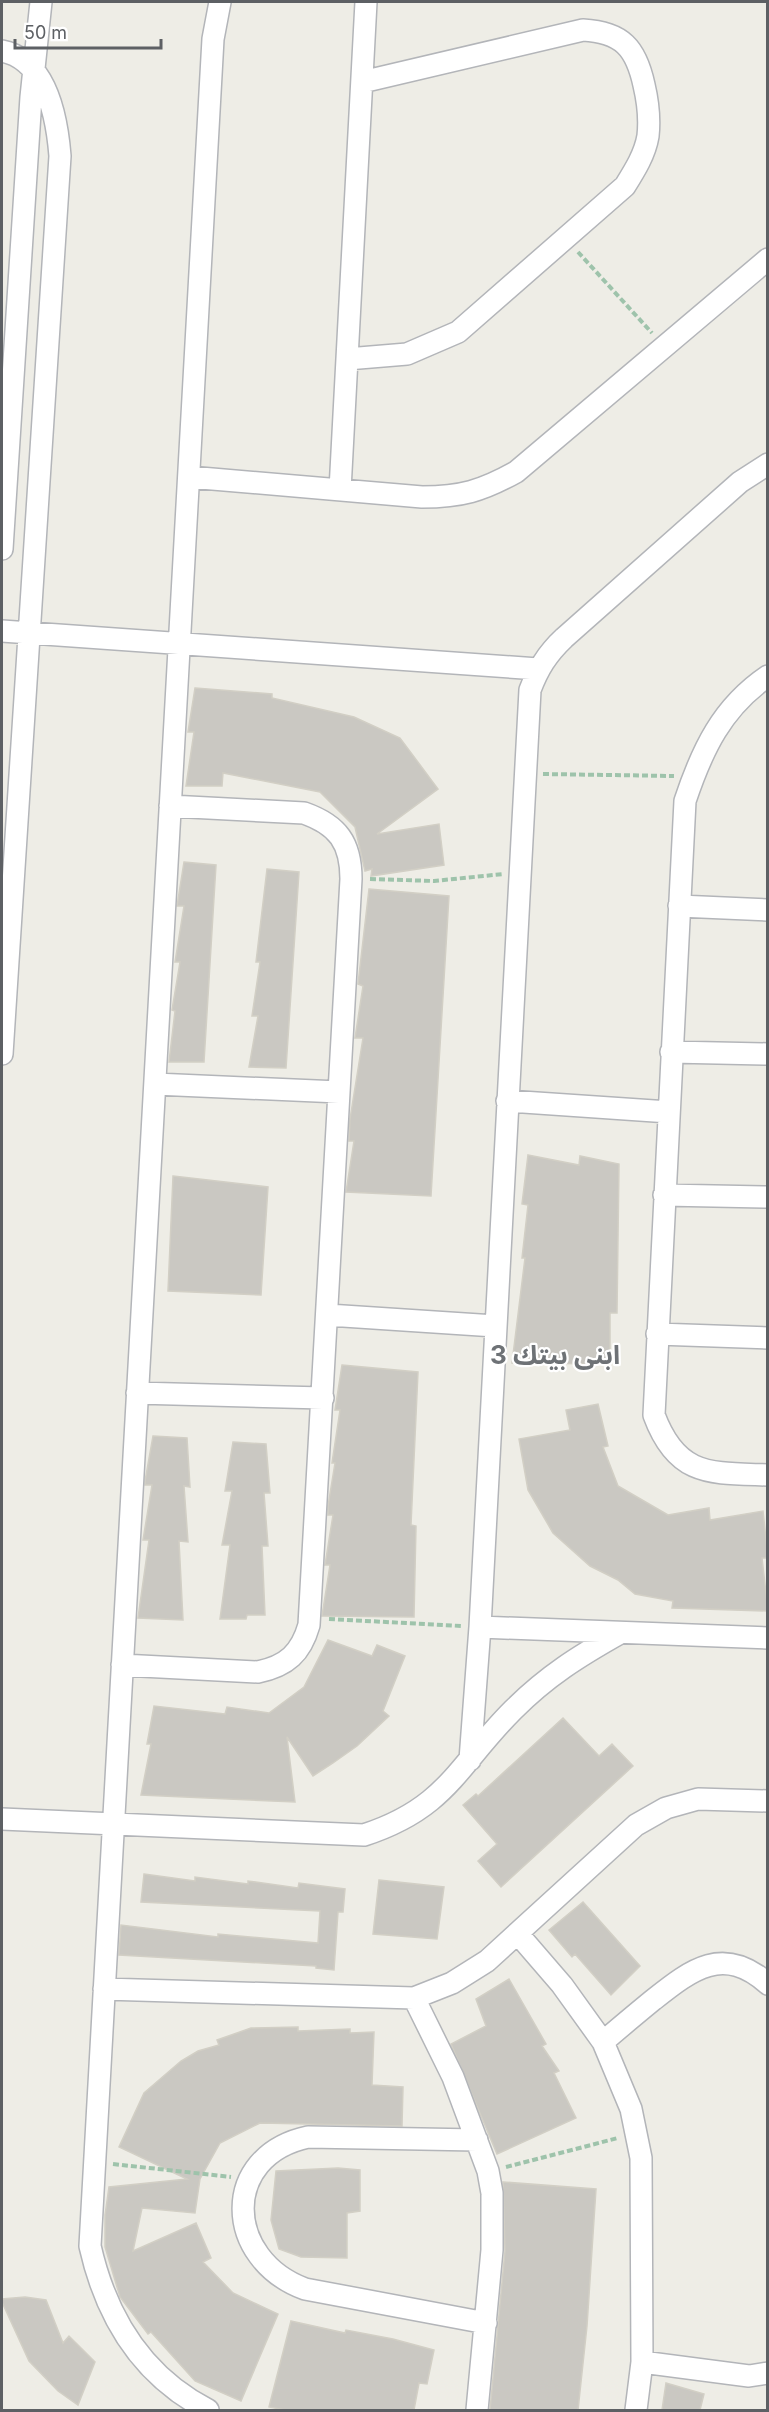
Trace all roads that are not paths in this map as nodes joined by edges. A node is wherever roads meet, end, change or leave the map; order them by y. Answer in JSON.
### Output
{"nodes":[{"id":1,"x":41,"y":2,"type":"edge"},
{"id":2,"x":220,"y":2,"type":"edge"},
{"id":3,"x":366,"y":2,"type":"edge"},
{"id":4,"x":2,"y":51,"type":"edge"},
{"id":5,"x":33,"y":70,"type":"junction"},
{"id":6,"x":362,"y":82,"type":"junction"},
{"id":7,"x":768,"y":259,"type":"edge"},
{"id":8,"x":347,"y":359,"type":"junction"},
{"id":9,"x":768,"y":464,"type":"edge"},
{"id":10,"x":189,"y":477,"type":"junction"},
{"id":11,"x":340,"y":490,"type":"junction"},
{"id":12,"x":2,"y":549,"type":"edge"},
{"id":13,"x":2,"y":631,"type":"edge"},
{"id":14,"x":29,"y":633,"type":"junction"},
{"id":15,"x":179,"y":642,"type":"junction"},
{"id":16,"x":538,"y":669,"type":"junction"},
{"id":17,"x":768,"y":676,"type":"edge"},
{"id":18,"x":170,"y":806,"type":"junction"},
{"id":19,"x":679,"y":906,"type":"junction"},
{"id":20,"x":768,"y":910,"type":"edge"},
{"id":21,"x":672,"y":1052,"type":"junction"},
{"id":22,"x":2,"y":1054,"type":"edge"},
{"id":23,"x":768,"y":1054,"type":"edge"},
{"id":24,"x":155,"y":1084,"type":"junction"},
{"id":25,"x":339,"y":1092,"type":"junction"},
{"id":26,"x":507,"y":1101,"type":"junction"},
{"id":27,"x":669,"y":1113,"type":"junction"},
{"id":28,"x":664,"y":1195,"type":"junction"},
{"id":29,"x":768,"y":1197,"type":"edge"},
{"id":30,"x":328,"y":1315,"type":"junction"},
{"id":31,"x":495,"y":1326,"type":"junction"},
{"id":32,"x":657,"y":1334,"type":"junction"},
{"id":33,"x":768,"y":1338,"type":"edge"},
{"id":34,"x":137,"y":1393,"type":"junction"},
{"id":35,"x":323,"y":1398,"type":"junction"},
{"id":36,"x":768,"y":1475,"type":"edge"},
{"id":37,"x":480,"y":1627,"type":"junction"},
{"id":38,"x":620,"y":1633,"type":"junction"},
{"id":39,"x":768,"y":1638,"type":"edge"},
{"id":40,"x":122,"y":1665,"type":"junction"},
{"id":41,"x":470,"y":1760,"type":"junction"},
{"id":42,"x":768,"y":1801,"type":"edge"},
{"id":43,"x":2,"y":1819,"type":"edge"},
{"id":44,"x":113,"y":1824,"type":"junction"},
{"id":45,"x":518,"y":1934,"type":"junction"},
{"id":46,"x":768,"y":1984,"type":"edge"},
{"id":47,"x":104,"y":1989,"type":"junction"},
{"id":48,"x":414,"y":1998,"type":"junction"},
{"id":49,"x":603,"y":2042,"type":"junction"},
{"id":50,"x":477,"y":2140,"type":"junction"},
{"id":51,"x":486,"y":2323,"type":"junction"},
{"id":52,"x":642,"y":2362,"type":"junction"},
{"id":53,"x":768,"y":2373,"type":"edge"},
{"id":54,"x":208,"y":2410,"type":"edge"},
{"id":55,"x":477,"y":2410,"type":"edge"},
{"id":56,"x":636,"y":2410,"type":"edge"}],
"edges":[{"from":1,"to":5,"type":"street"},
{"from":2,"to":10,"type":"street"},
{"from":3,"to":6,"type":"street"},
{"from":4,"to":5,"type":"street"},
{"from":5,"to":12,"type":"street"},
{"from":5,"to":14,"type":"street"},
{"from":6,"to":8,"type":"street"},
{"from":6,"to":8,"type":"street"},
{"from":7,"to":11,"type":"street"},
{"from":8,"to":11,"type":"street"},
{"from":9,"to":16,"type":"street"},
{"from":10,"to":11,"type":"street"},
{"from":10,"to":15,"type":"street"},
{"from":13,"to":14,"type":"street"},
{"from":14,"to":15,"type":"street"},
{"from":14,"to":22,"type":"street"},
{"from":15,"to":16,"type":"street"},
{"from":15,"to":18,"type":"street"},
{"from":16,"to":26,"type":"street"},
{"from":17,"to":19,"type":"street"},
{"from":18,"to":24,"type":"street"},
{"from":18,"to":25,"type":"street"},
{"from":19,"to":20,"type":"street"},
{"from":19,"to":21,"type":"street"},
{"from":21,"to":23,"type":"street"},
{"from":21,"to":27,"type":"street"},
{"from":24,"to":25,"type":"street"},
{"from":24,"to":34,"type":"street"},
{"from":25,"to":30,"type":"street"},
{"from":26,"to":27,"type":"street"},
{"from":26,"to":31,"type":"street"},
{"from":27,"to":28,"type":"street"},
{"from":28,"to":29,"type":"street"},
{"from":28,"to":32,"type":"street"},
{"from":30,"to":31,"type":"street"},
{"from":30,"to":35,"type":"street"},
{"from":31,"to":37,"type":"street"},
{"from":32,"to":33,"type":"street"},
{"from":32,"to":36,"type":"street"},
{"from":34,"to":35,"type":"street"},
{"from":34,"to":40,"type":"street"},
{"from":35,"to":40,"type":"street"},
{"from":37,"to":38,"type":"street"},
{"from":37,"to":41,"type":"street"},
{"from":38,"to":39,"type":"street"},
{"from":38,"to":41,"type":"street"},
{"from":40,"to":44,"type":"street"},
{"from":41,"to":44,"type":"street"},
{"from":42,"to":45,"type":"street"},
{"from":43,"to":44,"type":"street"},
{"from":44,"to":47,"type":"street"},
{"from":45,"to":48,"type":"street"},
{"from":45,"to":49,"type":"street"},
{"from":46,"to":49,"type":"street"},
{"from":47,"to":48,"type":"street"},
{"from":47,"to":54,"type":"street"},
{"from":48,"to":50,"type":"street"},
{"from":49,"to":52,"type":"street"},
{"from":50,"to":51,"type":"street"},
{"from":50,"to":51,"type":"street"},
{"from":51,"to":55,"type":"street"},
{"from":52,"to":53,"type":"street"},
{"from":52,"to":56,"type":"street"}]}
